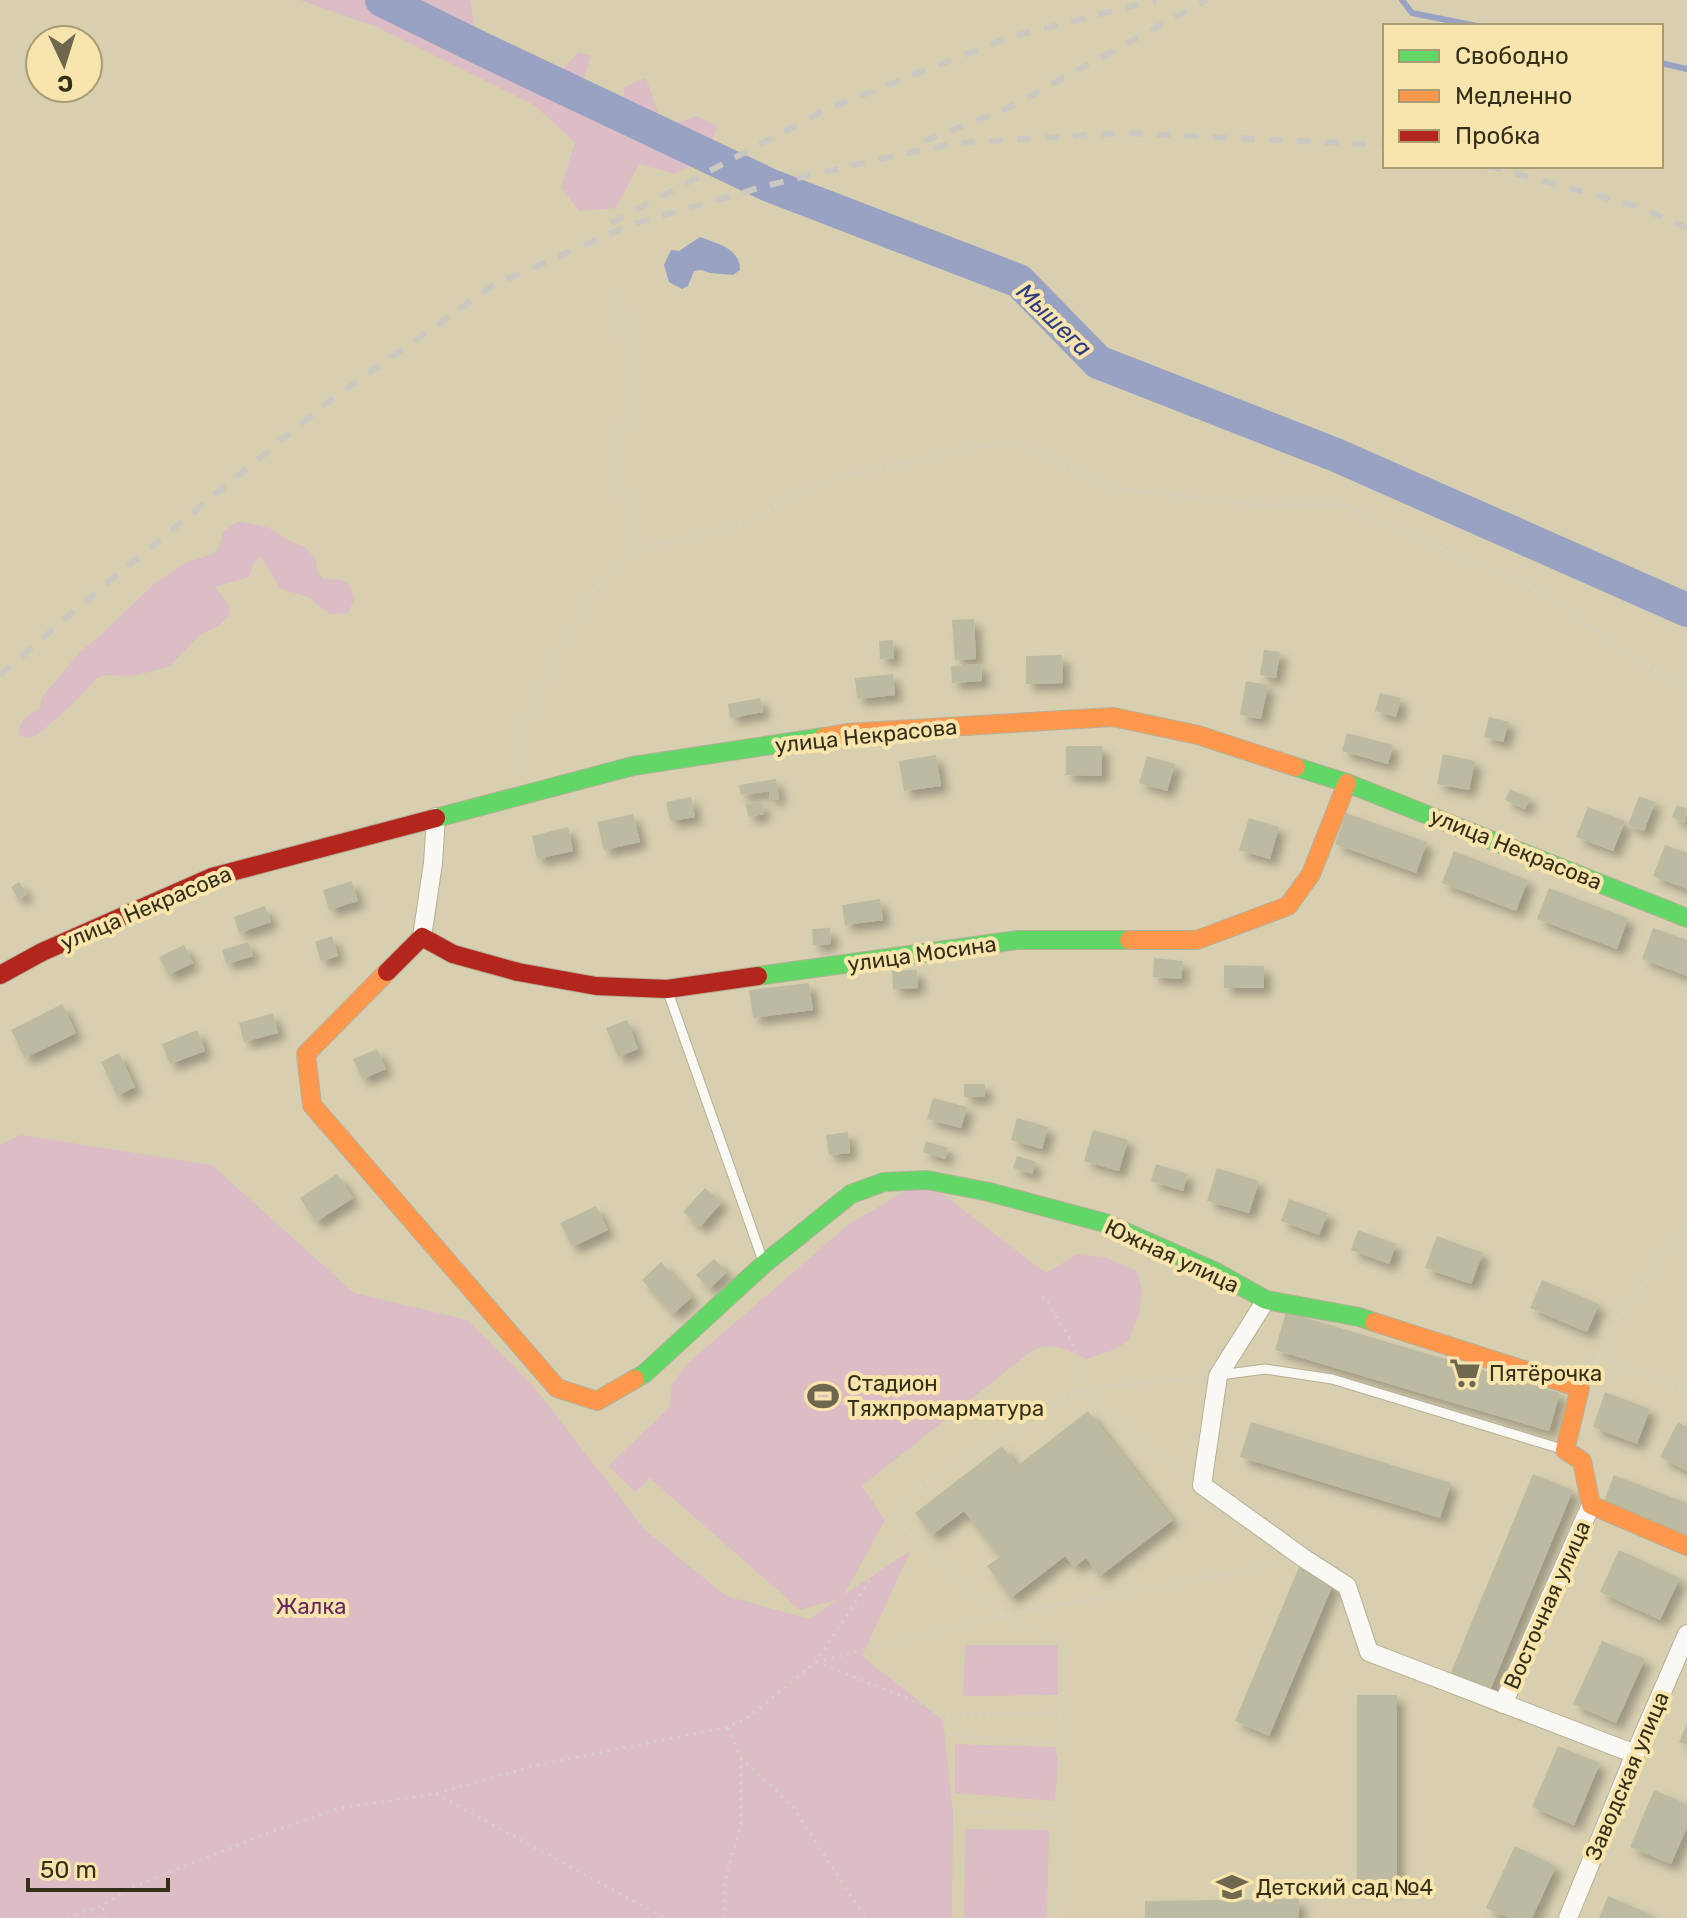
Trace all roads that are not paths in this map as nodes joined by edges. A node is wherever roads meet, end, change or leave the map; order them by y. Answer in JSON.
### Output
{"nodes":[{"id":1,"x":1347,"y":783,"type":"junction"},
{"id":2,"x":436,"y":817,"type":"junction"},
{"id":3,"x":1687,"y":918,"type":"edge"},
{"id":4,"x":422,"y":937,"type":"junction"},
{"id":5,"x":0,"y":975,"type":"edge"},
{"id":6,"x":667,"y":989,"type":"junction"},
{"id":7,"x":764,"y":1264,"type":"junction"},
{"id":8,"x":1266,"y":1300,"type":"junction"},
{"id":9,"x":1218,"y":1376,"type":"junction"},
{"id":10,"x":1565,"y":1450,"type":"junction"},
{"id":11,"x":1591,"y":1505,"type":"junction"},
{"id":12,"x":1687,"y":1546,"type":"edge"},
{"id":13,"x":1687,"y":1634,"type":"edge"},
{"id":14,"x":1503,"y":1704,"type":"junction"},
{"id":15,"x":1635,"y":1754,"type":"junction"},
{"id":16,"x":1568,"y":1918,"type":"edge"}],
"edges":[{"from":1,"to":2,"type":"street","name":"улица Некрасова"},
{"from":1,"to":3,"type":"street","name":"улица Некрасова"},
{"from":1,"to":6,"type":"street","name":"улица Мосина"},
{"from":2,"to":4,"type":"street"},
{"from":2,"to":5,"type":"street","name":"улица Некрасова"},
{"from":4,"to":6,"type":"street","name":"улица Мосина"},
{"from":4,"to":7,"type":"street","name":"Южная улица"},
{"from":6,"to":7,"type":"lane"},
{"from":7,"to":8,"type":"street","name":"Южная улица"},
{"from":8,"to":9,"type":"street"},
{"from":8,"to":10,"type":"street","name":"Южная улица"},
{"from":9,"to":10,"type":"lane"},
{"from":9,"to":14,"type":"street","name":"Восточная улица"},
{"from":10,"to":11,"type":"street"},
{"from":11,"to":12,"type":"street"},
{"from":11,"to":14,"type":"street","name":"Восточная улица"},
{"from":13,"to":15,"type":"street","name":"Заводская улица"},
{"from":14,"to":15,"type":"street","name":"Восточная улица"},
{"from":15,"to":16,"type":"street","name":"Заводская улица"}]}
